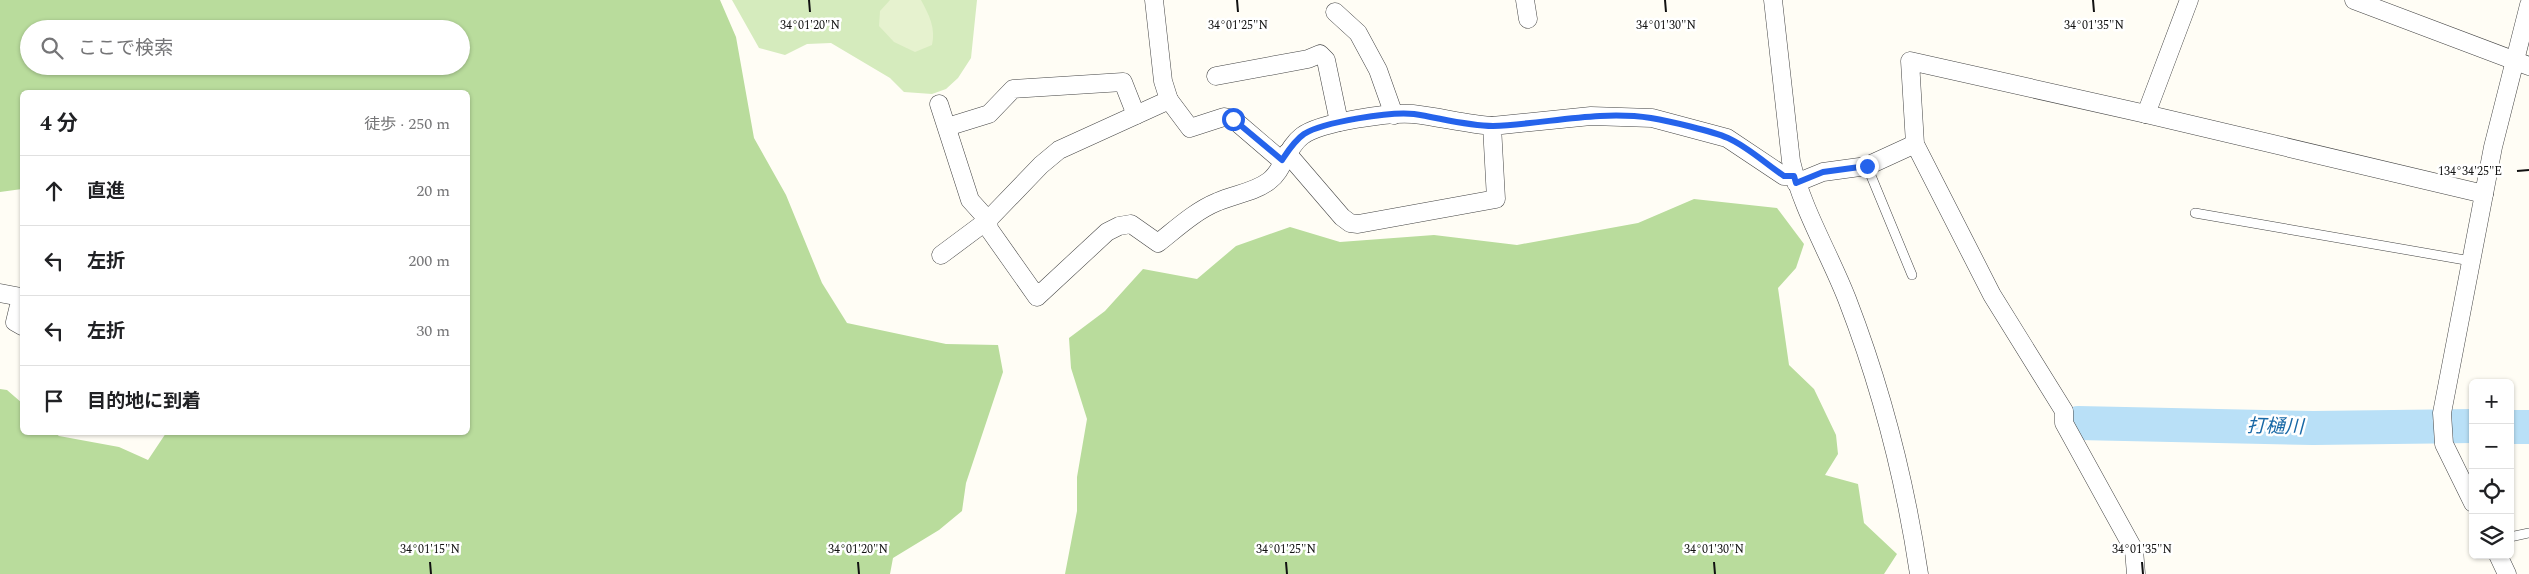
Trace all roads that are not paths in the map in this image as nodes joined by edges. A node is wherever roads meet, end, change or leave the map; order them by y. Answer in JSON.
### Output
{"nodes":[{"id":1,"x":1154,"y":0,"type":"edge"},
{"id":2,"x":1525,"y":0,"type":"edge"},
{"id":3,"x":1772,"y":0,"type":"edge"},
{"id":4,"x":2190,"y":0,"type":"edge"},
{"id":5,"x":2354,"y":0,"type":"edge"},
{"id":6,"x":2529,"y":4,"type":"edge"},
{"id":7,"x":1335,"y":12,"type":"dead end"},
{"id":8,"x":1528,"y":19,"type":"dead end"},
{"id":9,"x":2522,"y":63,"type":"edge"},
{"id":10,"x":1216,"y":76,"type":"dead end"},
{"id":11,"x":1169,"y":100,"type":"junction"},
{"id":12,"x":939,"y":104,"type":"dead end"},
{"id":13,"x":1394,"y":114,"type":"junction"},
{"id":14,"x":2146,"y":114,"type":"junction"},
{"id":15,"x":1136,"y":115,"type":"junction"},
{"id":16,"x":1339,"y":122,"type":"junction"},
{"id":17,"x":1492,"y":126,"type":"junction"},
{"id":18,"x":947,"y":127,"type":"junction"},
{"id":19,"x":1915,"y":144,"type":"junction"},
{"id":20,"x":1285,"y":157,"type":"junction"},
{"id":21,"x":1867,"y":166,"type":"junction"},
{"id":22,"x":1795,"y":179,"type":"junction"},
{"id":23,"x":2484,"y":194,"type":"junction"},
{"id":24,"x":2195,"y":212,"type":"dead end"},
{"id":25,"x":988,"y":220,"type":"junction"},
{"id":26,"x":941,"y":255,"type":"dead end"},
{"id":27,"x":2471,"y":261,"type":"junction"},
{"id":28,"x":1912,"y":275,"type":"dead end"},
{"id":29,"x":0,"y":293,"type":"edge"},
{"id":30,"x":20,"y":296,"type":"edge"},
{"id":31,"x":20,"y":300,"type":"edge"},
{"id":32,"x":20,"y":325,"type":"edge"},
{"id":33,"x":2469,"y":495,"type":"edge"},
{"id":34,"x":2529,"y":533,"type":"edge"},
{"id":35,"x":2514,"y":536,"type":"edge"},
{"id":36,"x":2500,"y":559,"type":"edge"},
{"id":37,"x":1919,"y":574,"type":"edge"},
{"id":38,"x":2136,"y":574,"type":"edge"},
{"id":39,"x":2507,"y":574,"type":"edge"}],
"edges":[{"from":1,"to":11,"type":"street"},
{"from":2,"to":8,"type":"street"},
{"from":3,"to":22,"type":"street"},
{"from":4,"to":14,"type":"street"},
{"from":5,"to":9,"type":"street"},
{"from":6,"to":9,"type":"street"},
{"from":7,"to":13,"type":"street"},
{"from":9,"to":23,"type":"street"},
{"from":10,"to":16,"type":"street"},
{"from":11,"to":15,"type":"street"},
{"from":11,"to":20,"type":"street"},
{"from":12,"to":18,"type":"street"},
{"from":13,"to":16,"type":"street"},
{"from":13,"to":17,"type":"street"},
{"from":14,"to":19,"type":"street"},
{"from":14,"to":23,"type":"street"},
{"from":15,"to":18,"type":"street"},
{"from":15,"to":25,"type":"street"},
{"from":16,"to":20,"type":"street"},
{"from":17,"to":20,"type":"street"},
{"from":17,"to":22,"type":"street"},
{"from":18,"to":25,"type":"street"},
{"from":19,"to":21,"type":"street"},
{"from":19,"to":38,"type":"street"},
{"from":20,"to":25,"type":"street"},
{"from":21,"to":22,"type":"street"},
{"from":21,"to":28,"type":"lane"},
{"from":22,"to":37,"type":"street"},
{"from":23,"to":27,"type":"street"},
{"from":24,"to":27,"type":"lane"},
{"from":25,"to":26,"type":"street"},
{"from":27,"to":33,"type":"street"},
{"from":29,"to":30,"type":"street"},
{"from":31,"to":32,"type":"street"},
{"from":34,"to":35,"type":"lane"},
{"from":36,"to":39,"type":"street"}]}
